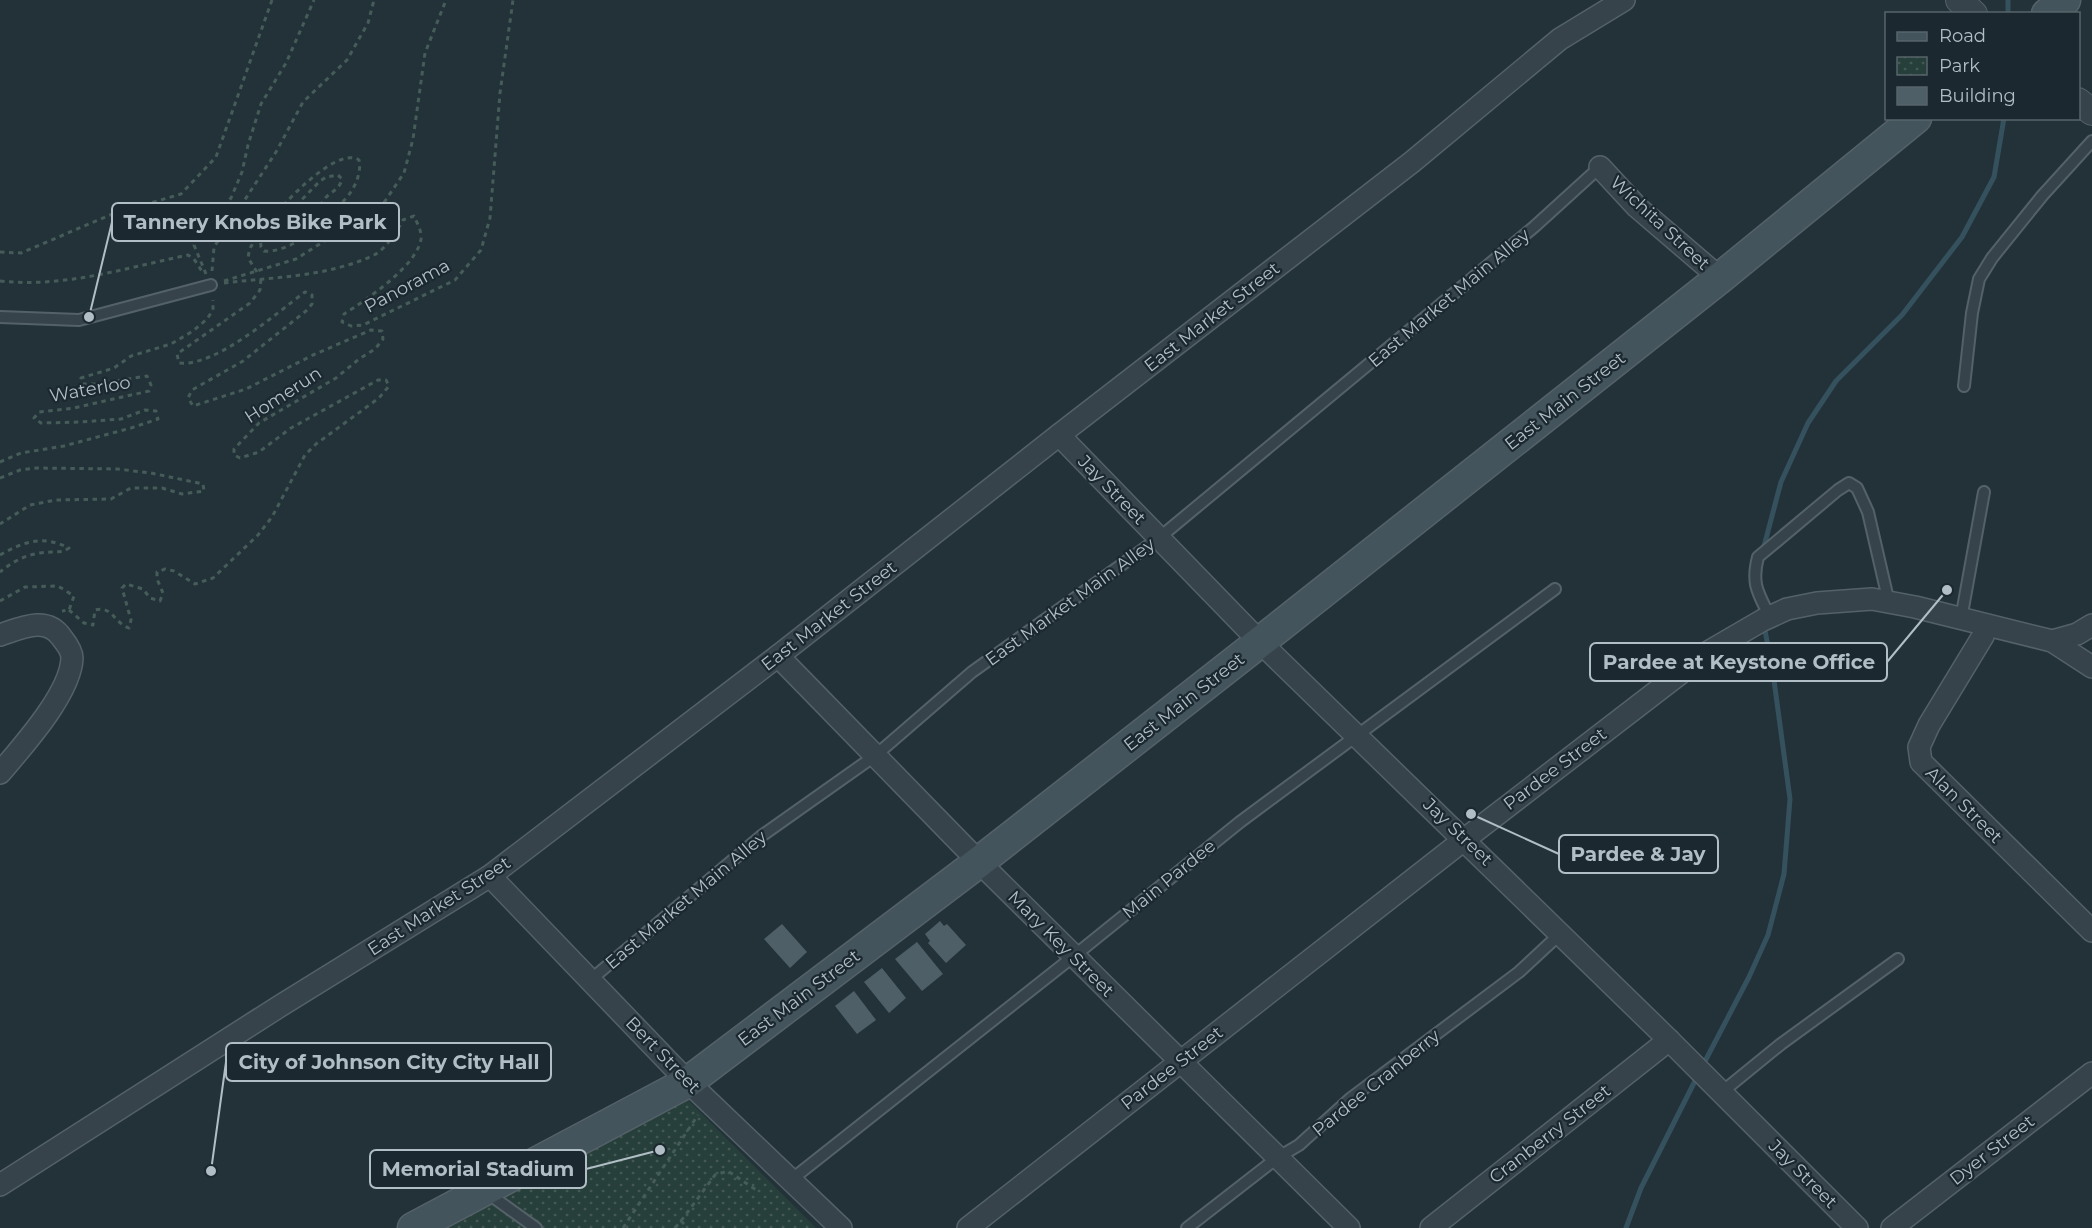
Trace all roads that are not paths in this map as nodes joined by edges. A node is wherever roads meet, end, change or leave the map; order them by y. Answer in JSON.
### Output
{"nodes":[{"id":1,"x":1624,"y":0,"type":"edge"},
{"id":2,"x":1959,"y":0,"type":"edge"},
{"id":3,"x":2065,"y":0,"type":"edge"},
{"id":4,"x":1972,"y":12,"type":"edge"},
{"id":5,"x":2050,"y":12,"type":"edge"},
{"id":6,"x":2080,"y":102,"type":"edge"},
{"id":7,"x":2092,"y":112,"type":"edge"},
{"id":8,"x":1914,"y":120,"type":"edge"},
{"id":9,"x":2092,"y":141,"type":"edge"},
{"id":10,"x":1600,"y":167,"type":"joint"},
{"id":11,"x":1720,"y":278,"type":"junction"},
{"id":12,"x":211,"y":285,"type":"road end"},
{"id":13,"x":0,"y":317,"type":"edge"},
{"id":14,"x":1964,"y":387,"type":"dead end"},
{"id":15,"x":1059,"y":435,"type":"junction"},
{"id":16,"x":1984,"y":492,"type":"dead end"},
{"id":17,"x":1159,"y":538,"type":"junction"},
{"id":18,"x":1555,"y":589,"type":"dead end"},
{"id":19,"x":1889,"y":603,"type":"junction"},
{"id":20,"x":1770,"y":617,"type":"junction"},
{"id":21,"x":1961,"y":619,"type":"junction"},
{"id":22,"x":1986,"y":625,"type":"junction"},
{"id":23,"x":2092,"y":625,"type":"edge"},
{"id":24,"x":0,"y":635,"type":"edge"},
{"id":25,"x":2052,"y":641,"type":"junction"},
{"id":26,"x":1260,"y":642,"type":"junction"},
{"id":27,"x":778,"y":656,"type":"junction"},
{"id":28,"x":2092,"y":667,"type":"edge"},
{"id":29,"x":1358,"y":736,"type":"junction"},
{"id":30,"x":876,"y":755,"type":"junction"},
{"id":31,"x":0,"y":773,"type":"edge"},
{"id":32,"x":1465,"y":839,"type":"junction"},
{"id":33,"x":979,"y":862,"type":"junction"},
{"id":34,"x":490,"y":876,"type":"junction"},
{"id":35,"x":2092,"y":931,"type":"edge"},
{"id":36,"x":1561,"y":933,"type":"junction"},
{"id":37,"x":1074,"y":956,"type":"junction"},
{"id":38,"x":1898,"y":959,"type":"dead end"},
{"id":39,"x":589,"y":981,"type":"junction"},
{"id":40,"x":1670,"y":1040,"type":"junction"},
{"id":41,"x":1180,"y":1062,"type":"junction"},
{"id":42,"x":2092,"y":1072,"type":"edge"},
{"id":43,"x":688,"y":1082,"type":"junction"},
{"id":44,"x":1722,"y":1092,"type":"junction"},
{"id":45,"x":1277,"y":1158,"type":"junction"},
{"id":46,"x":791,"y":1180,"type":"junction"},
{"id":47,"x":0,"y":1185,"type":"edge"},
{"id":48,"x":484,"y":1190,"type":"junction"},
{"id":49,"x":413,"y":1228,"type":"edge"},
{"id":50,"x":536,"y":1228,"type":"edge"},
{"id":51,"x":841,"y":1228,"type":"edge"},
{"id":52,"x":968,"y":1228,"type":"edge"},
{"id":53,"x":1187,"y":1228,"type":"edge"},
{"id":54,"x":1349,"y":1228,"type":"edge"},
{"id":55,"x":1431,"y":1228,"type":"edge"},
{"id":56,"x":1857,"y":1228,"type":"edge"},
{"id":57,"x":1892,"y":1228,"type":"edge"}],
"edges":[{"from":1,"to":15,"type":"street","name":"East Market Street"},
{"from":2,"to":4,"type":"street"},
{"from":3,"to":5,"type":"main road"},
{"from":6,"to":7,"type":"street"},
{"from":8,"to":11,"type":"main road","name":"East Main Street"},
{"from":9,"to":14,"type":"lane"},
{"from":10,"to":11,"type":"street","name":"Wichita Street"},
{"from":10,"to":17,"type":"lane","name":"East Market Main Alley"},
{"from":11,"to":26,"type":"main road","name":"East Main Street"},
{"from":12,"to":13,"type":"lane"},
{"from":15,"to":17,"type":"street","name":"Jay Street"},
{"from":15,"to":27,"type":"street","name":"East Market Street"},
{"from":16,"to":21,"type":"lane"},
{"from":17,"to":26,"type":"street","name":"Jay Street"},
{"from":17,"to":30,"type":"lane","name":"East Market Main Alley"},
{"from":18,"to":29,"type":"lane","name":"Main Pardee"},
{"from":19,"to":20,"type":"street","name":"Pardee Street"},
{"from":19,"to":20,"type":"lane"},
{"from":19,"to":21,"type":"street","name":"Pardee Street"},
{"from":20,"to":32,"type":"street","name":"Pardee Street"},
{"from":21,"to":22,"type":"street","name":"Pardee Street"},
{"from":22,"to":25,"type":"street","name":"Pardee Street"},
{"from":22,"to":35,"type":"street","name":"Alan Street"},
{"from":23,"to":25,"type":"street"},
{"from":24,"to":31,"type":"street"},
{"from":25,"to":28,"type":"street","name":"Pardee Street"},
{"from":26,"to":29,"type":"street","name":"Jay Street"},
{"from":26,"to":33,"type":"main road","name":"East Main Street"},
{"from":27,"to":30,"type":"street","name":"Mary Key Street"},
{"from":27,"to":34,"type":"street","name":"East Market Street"},
{"from":29,"to":32,"type":"street","name":"Jay Street"},
{"from":29,"to":37,"type":"lane","name":"Main Pardee"},
{"from":30,"to":33,"type":"street","name":"Mary Key Street"},
{"from":30,"to":39,"type":"lane","name":"East Market Main Alley"},
{"from":32,"to":36,"type":"street","name":"Jay Street"},
{"from":32,"to":41,"type":"street","name":"Pardee Street"},
{"from":33,"to":37,"type":"street","name":"Mary Key Street"},
{"from":33,"to":43,"type":"main road","name":"East Main Street"},
{"from":34,"to":39,"type":"street","name":"Bert Street"},
{"from":34,"to":47,"type":"street","name":"East Market Street"},
{"from":36,"to":40,"type":"street","name":"Jay Street"},
{"from":36,"to":45,"type":"lane","name":"Pardee Cranberry"},
{"from":37,"to":41,"type":"street","name":"Mary Key Street"},
{"from":37,"to":46,"type":"lane","name":"Main Pardee"},
{"from":38,"to":44,"type":"lane"},
{"from":39,"to":43,"type":"street","name":"Bert Street"},
{"from":40,"to":44,"type":"street","name":"Jay Street"},
{"from":40,"to":55,"type":"street","name":"Cranberry Street"},
{"from":41,"to":45,"type":"street","name":"Mary Key Street"},
{"from":41,"to":52,"type":"street","name":"Pardee Street"},
{"from":42,"to":57,"type":"street","name":"Dyer Street"},
{"from":43,"to":46,"type":"street","name":"Bert Street"},
{"from":43,"to":48,"type":"main road","name":"East Main Street"},
{"from":44,"to":56,"type":"street","name":"Jay Street"},
{"from":45,"to":53,"type":"lane","name":"Pardee Cranberry"},
{"from":45,"to":54,"type":"street","name":"Mary Key Street"},
{"from":46,"to":51,"type":"street","name":"Bert Street"},
{"from":48,"to":49,"type":"main road","name":"East Main Street"},
{"from":48,"to":50,"type":"lane"}]}
